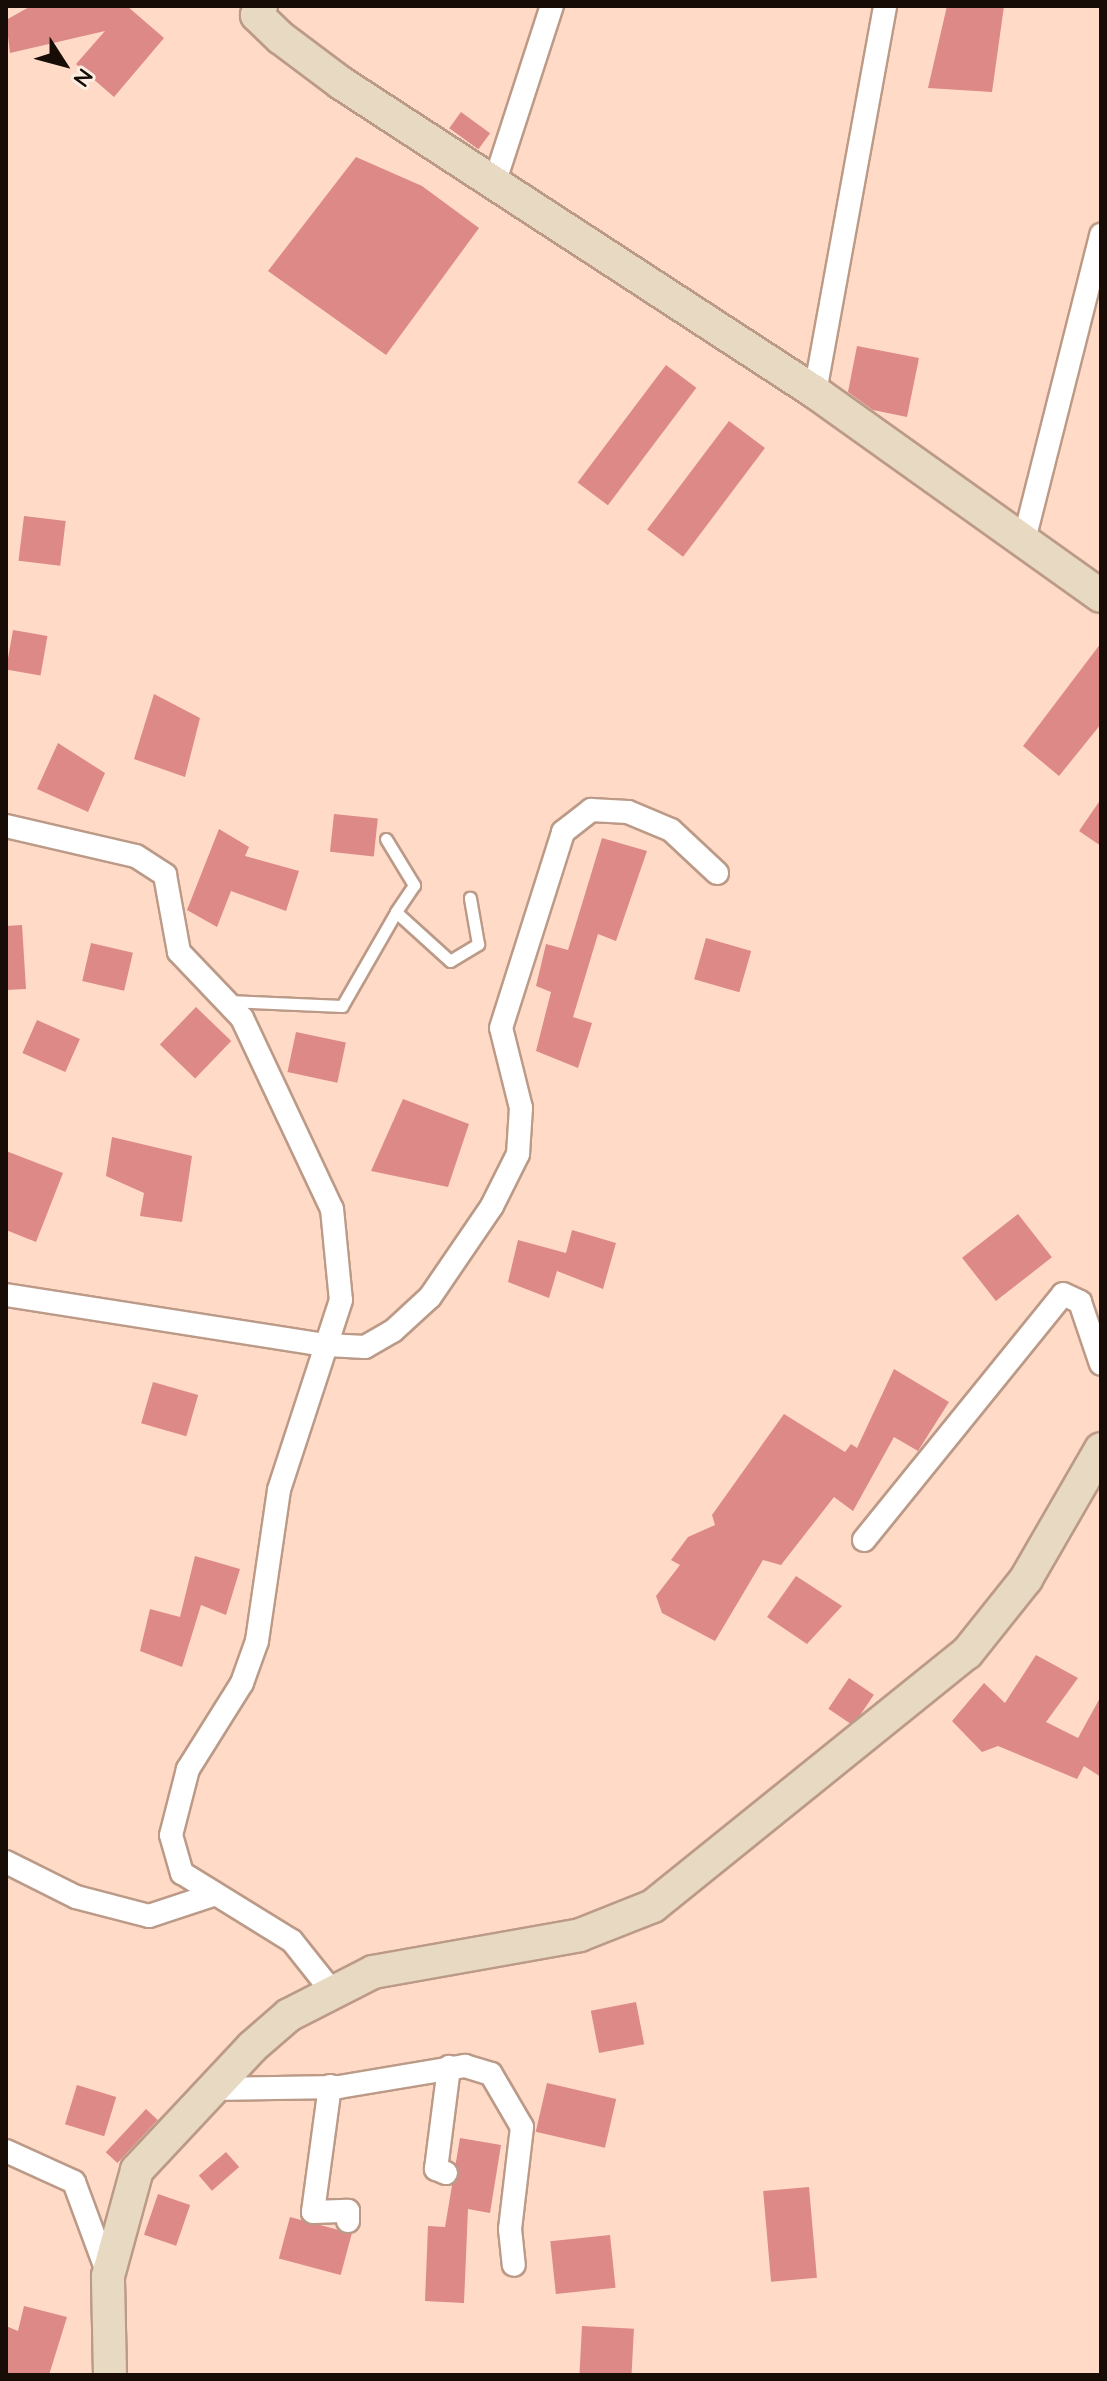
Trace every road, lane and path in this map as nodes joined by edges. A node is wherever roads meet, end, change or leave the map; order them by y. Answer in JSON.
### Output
{"nodes":[{"id":1,"x":552,"y":6,"type":"edge"},
{"id":2,"x":885,"y":6,"type":"edge"},
{"id":3,"x":251,"y":9,"type":"edge"},
{"id":4,"x":494,"y":184,"type":"junction"},
{"id":5,"x":1101,"y":235,"type":"edge"},
{"id":6,"x":815,"y":392,"type":"junction"},
{"id":7,"x":1024,"y":540,"type":"junction"},
{"id":8,"x":1101,"y":596,"type":"edge"},
{"id":9,"x":6,"y":826,"type":"edge"},
{"id":10,"x":386,"y":839,"type":"dead end"},
{"id":11,"x":717,"y":873,"type":"dead end"},
{"id":12,"x":470,"y":898,"type":"dead end"},
{"id":13,"x":396,"y":912,"type":"junction"},
{"id":14,"x":227,"y":1001,"type":"junction"},
{"id":15,"x":6,"y":1295,"type":"edge"},
{"id":16,"x":327,"y":1345,"type":"junction"},
{"id":17,"x":1101,"y":1364,"type":"edge"},
{"id":18,"x":1101,"y":1449,"type":"edge"},
{"id":19,"x":864,"y":1540,"type":"dead end"},
{"id":20,"x":6,"y":1862,"type":"edge"},
{"id":21,"x":213,"y":1895,"type":"junction"},
{"id":22,"x":331,"y":1990,"type":"junction"},
{"id":23,"x":449,"y":2067,"type":"junction"},
{"id":24,"x":330,"y":2086,"type":"junction"},
{"id":25,"x":211,"y":2089,"type":"junction"},
{"id":26,"x":6,"y":2151,"type":"edge"},
{"id":27,"x":446,"y":2173,"type":"dead end"},
{"id":28,"x":348,"y":2221,"type":"dead end"},
{"id":29,"x":514,"y":2265,"type":"dead end"},
{"id":30,"x":108,"y":2276,"type":"junction"},
{"id":31,"x":110,"y":2375,"type":"edge"}],
"edges":[{"from":1,"to":4,"type":"street"},
{"from":2,"to":6,"type":"street"},
{"from":3,"to":4,"type":"street"},
{"from":4,"to":6,"type":"street"},
{"from":5,"to":7,"type":"street"},
{"from":6,"to":7,"type":"street"},
{"from":7,"to":8,"type":"street"},
{"from":9,"to":14,"type":"street"},
{"from":10,"to":13,"type":"lane"},
{"from":11,"to":16,"type":"street"},
{"from":12,"to":13,"type":"lane"},
{"from":13,"to":14,"type":"lane"},
{"from":14,"to":16,"type":"street"},
{"from":15,"to":16,"type":"street"},
{"from":16,"to":21,"type":"street"},
{"from":17,"to":19,"type":"street"},
{"from":18,"to":22,"type":"street"},
{"from":20,"to":21,"type":"street"},
{"from":21,"to":22,"type":"street"},
{"from":22,"to":25,"type":"street"},
{"from":23,"to":24,"type":"street"},
{"from":23,"to":27,"type":"street"},
{"from":23,"to":29,"type":"street"},
{"from":24,"to":25,"type":"street"},
{"from":24,"to":28,"type":"street"},
{"from":25,"to":30,"type":"street"},
{"from":26,"to":30,"type":"street"},
{"from":30,"to":31,"type":"street"}]}
